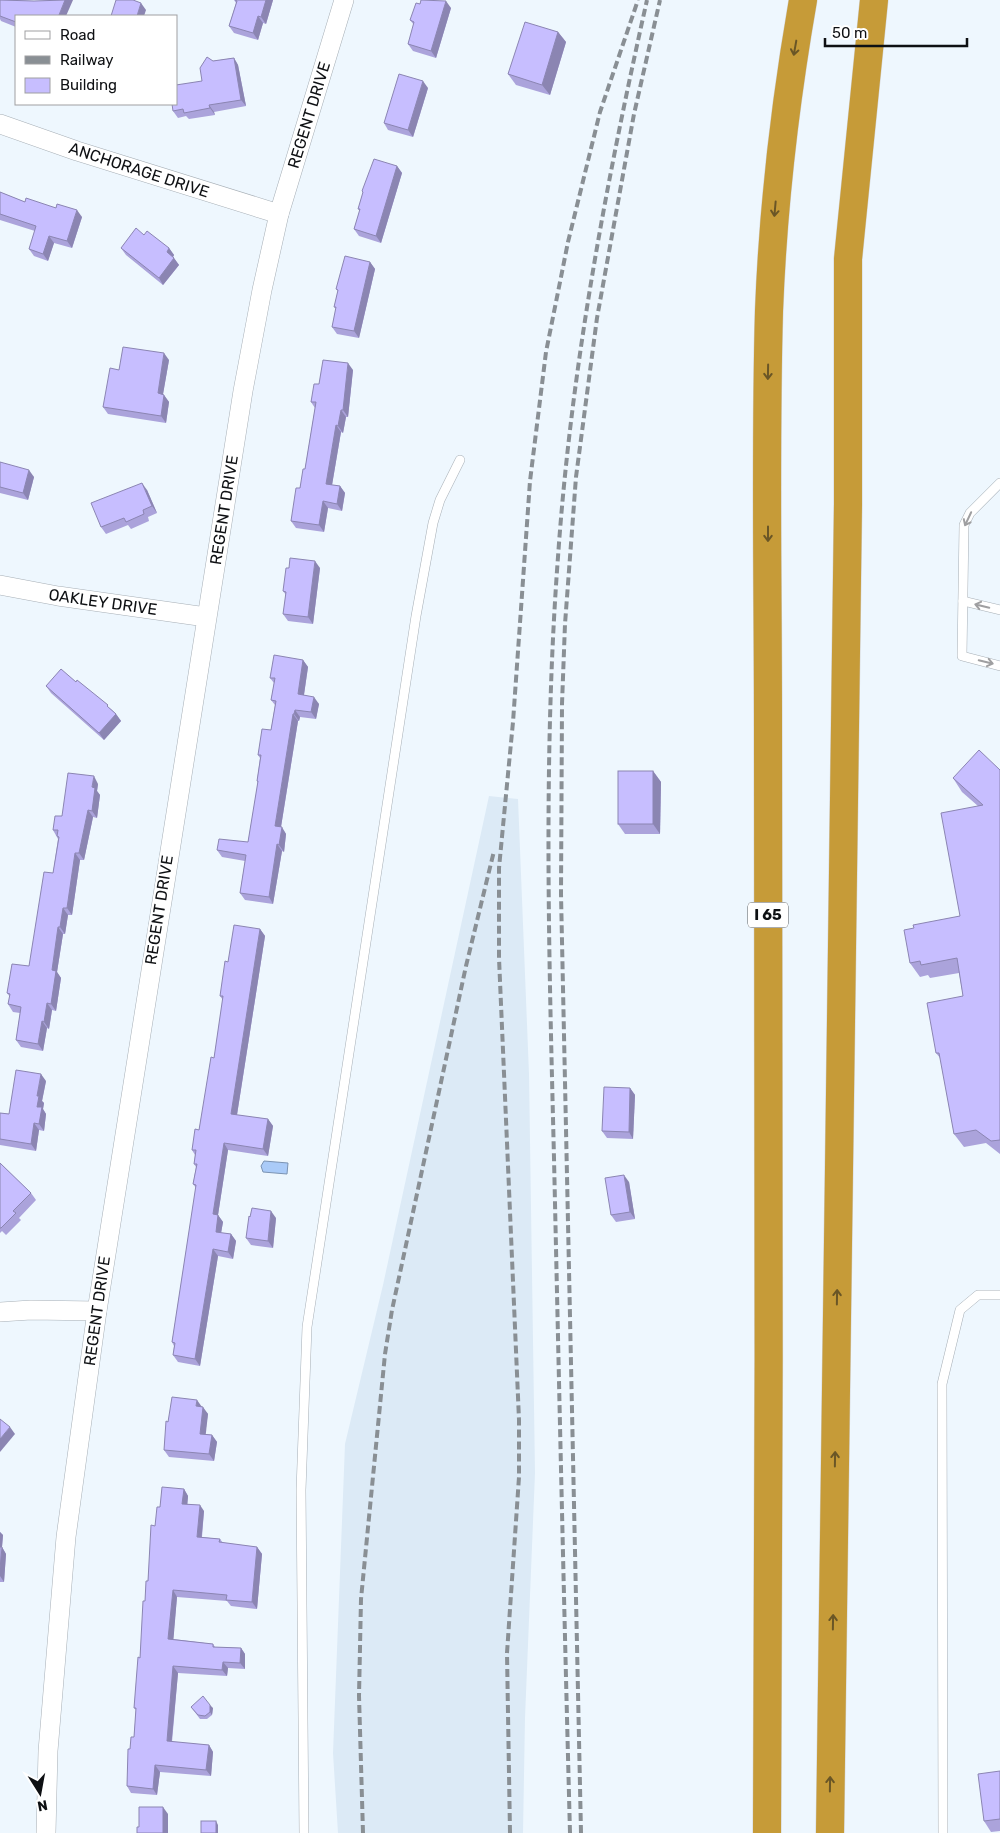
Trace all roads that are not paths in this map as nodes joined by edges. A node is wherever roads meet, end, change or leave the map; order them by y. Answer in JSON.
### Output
{"nodes":[{"id":1,"x":344,"y":0,"type":"edge"},
{"id":2,"x":803,"y":0,"type":"edge"},
{"id":3,"x":874,"y":0,"type":"edge"},
{"id":4,"x":0,"y":124,"type":"edge"},
{"id":5,"x":279,"y":214,"type":"junction"},
{"id":6,"x":460,"y":460,"type":"dead end"},
{"id":7,"x":1000,"y":483,"type":"edge"},
{"id":8,"x":0,"y":585,"type":"edge"},
{"id":9,"x":963,"y":601,"type":"junction"},
{"id":10,"x":1000,"y":610,"type":"edge"},
{"id":11,"x":206,"y":617,"type":"junction"},
{"id":12,"x":1000,"y":666,"type":"edge"},
{"id":13,"x":1000,"y":1295,"type":"edge"},
{"id":14,"x":97,"y":1311,"type":"junction"},
{"id":15,"x":0,"y":1312,"type":"edge"},
{"id":16,"x":46,"y":1833,"type":"edge"},
{"id":17,"x":304,"y":1833,"type":"edge"},
{"id":18,"x":767,"y":1833,"type":"edge"},
{"id":19,"x":830,"y":1833,"type":"edge"},
{"id":20,"x":943,"y":1833,"type":"edge"}],
"edges":[{"from":1,"to":5,"type":"street","name":"REGENT DRIVE"},
{"from":2,"to":18,"type":"highway","number":"I 65","one_way":true},
{"from":19,"to":3,"type":"highway","one_way":true},
{"from":4,"to":5,"type":"street","name":"ANCHORAGE DRIVE"},
{"from":5,"to":11,"type":"street","name":"REGENT DRIVE"},
{"from":6,"to":17,"type":"lane"},
{"from":7,"to":9,"type":"lane","one_way":true},
{"from":8,"to":11,"type":"street","name":"OAKLEY DRIVE"},
{"from":10,"to":9,"type":"lane","one_way":true},
{"from":9,"to":12,"type":"lane","one_way":true},
{"from":11,"to":14,"type":"street","name":"REGENT DRIVE"},
{"from":13,"to":20,"type":"lane"},
{"from":14,"to":15,"type":"street"},
{"from":14,"to":16,"type":"street","name":"REGENT DRIVE"}]}
